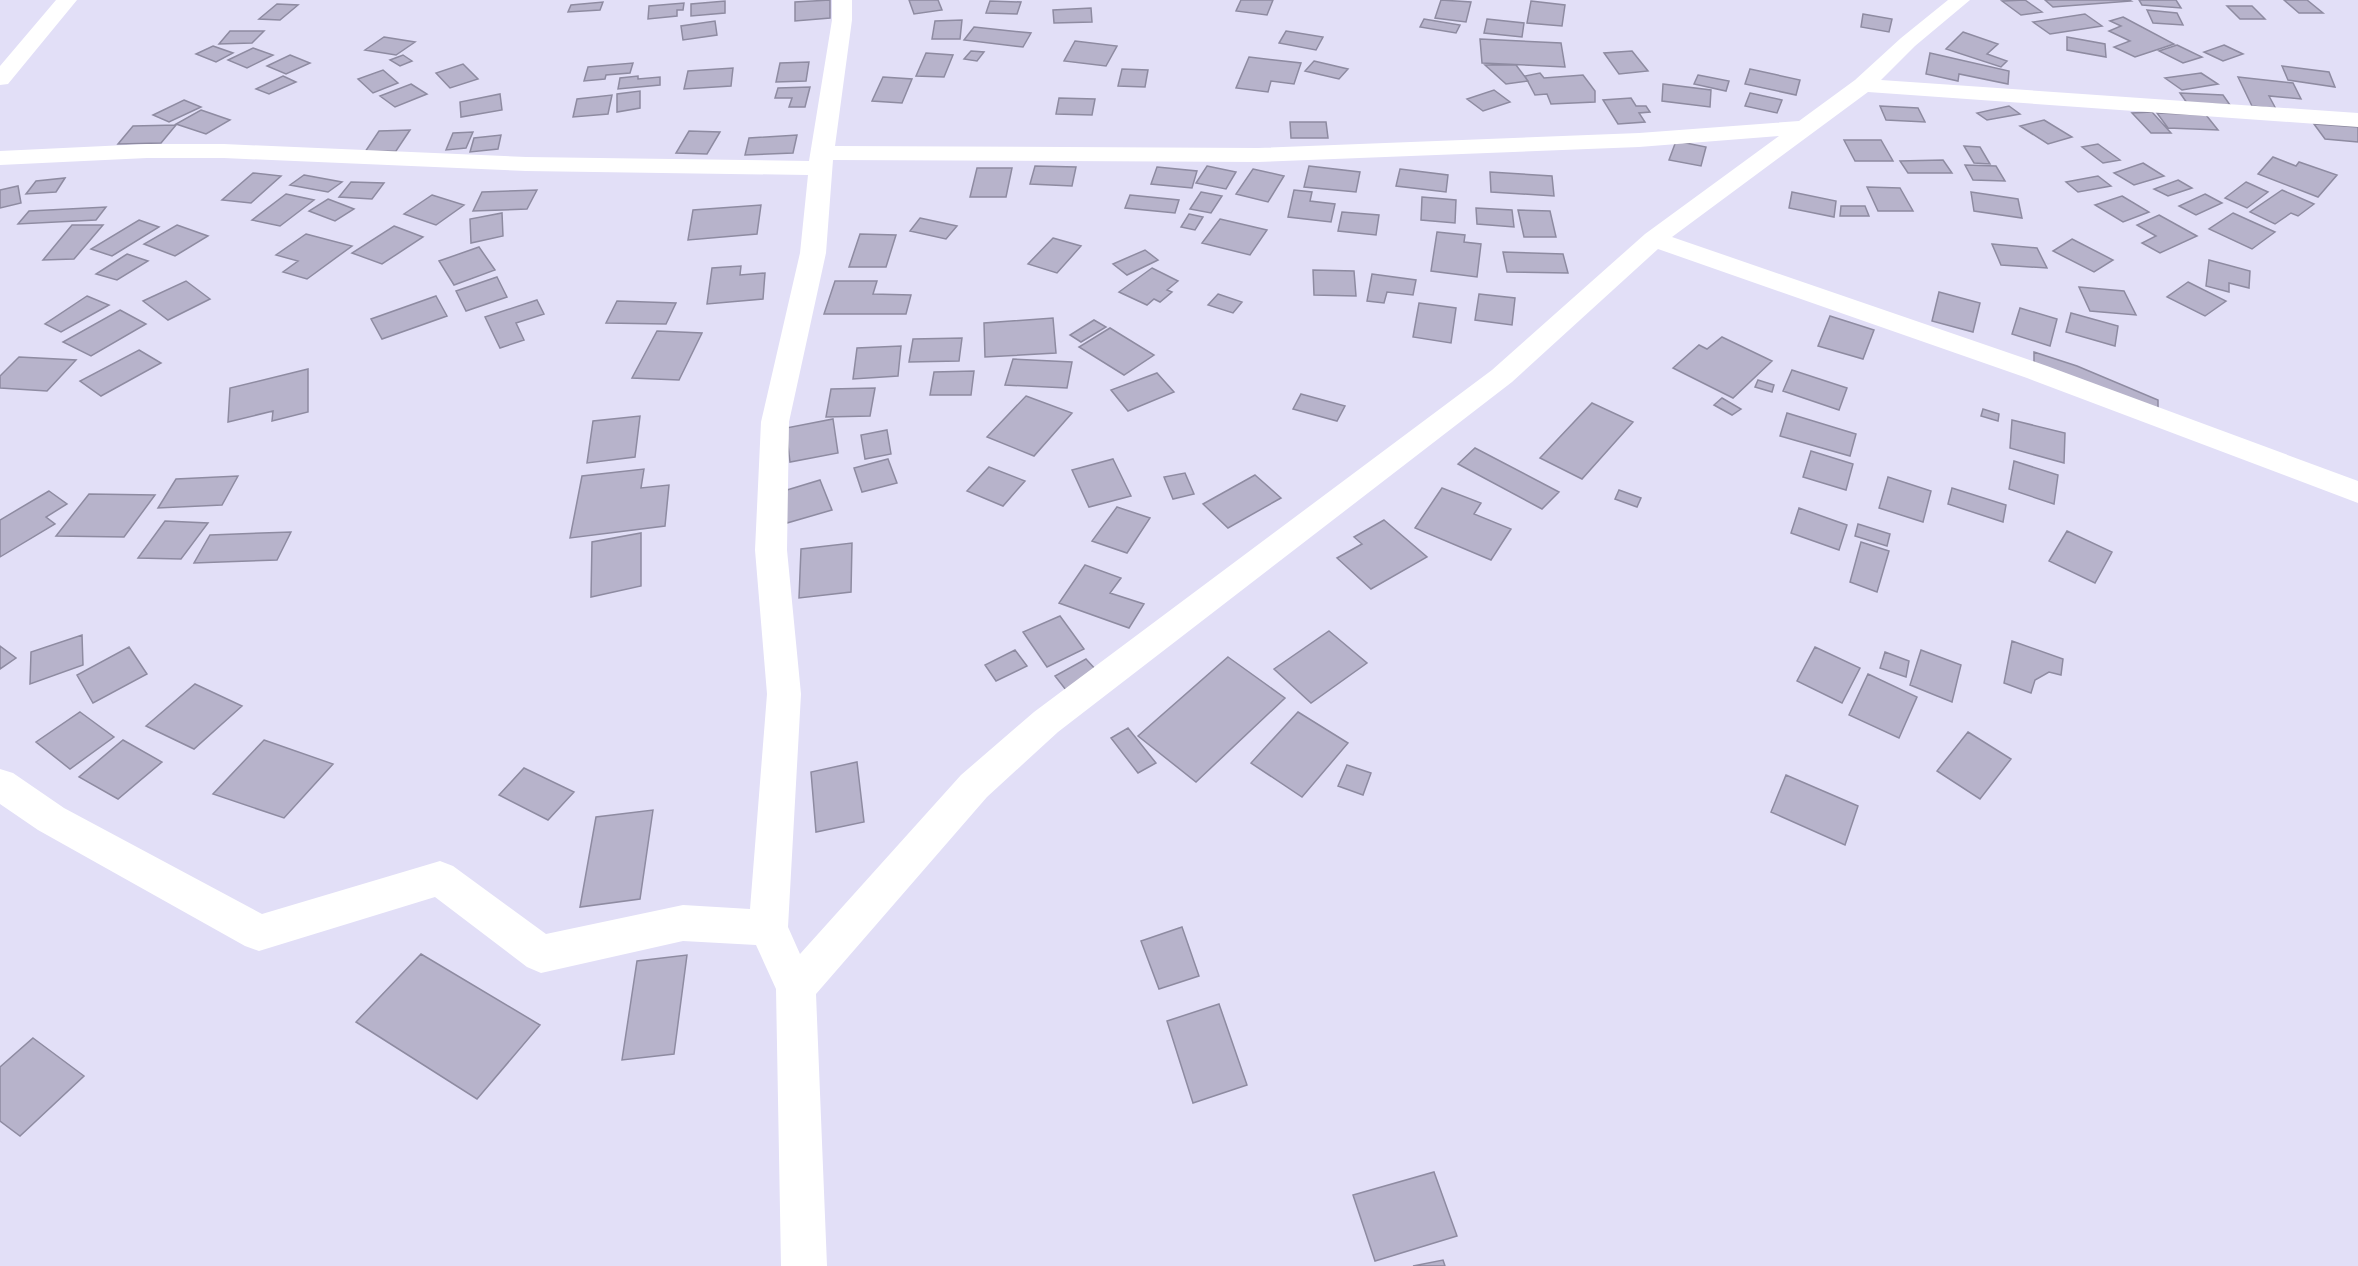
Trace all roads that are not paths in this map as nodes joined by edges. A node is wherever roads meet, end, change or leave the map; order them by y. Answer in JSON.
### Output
{"nodes":[{"id":1,"x":67,"y":0,"type":"edge"},
{"id":2,"x":842,"y":0,"type":"edge"},
{"id":3,"x":1960,"y":0,"type":"edge"},
{"id":4,"x":0,"y":79,"type":"edge"},
{"id":5,"x":1863,"y":85,"type":"junction"},
{"id":6,"x":2358,"y":120,"type":"edge"},
{"id":7,"x":1802,"y":128,"type":"junction"},
{"id":8,"x":0,"y":159,"type":"edge"},
{"id":9,"x":821,"y":161,"type":"junction"},
{"id":10,"x":1654,"y":239,"type":"junction"},
{"id":11,"x":2358,"y":492,"type":"edge"},
{"id":12,"x":0,"y":784,"type":"edge"},
{"id":13,"x":768,"y":928,"type":"junction"},
{"id":14,"x":796,"y":988,"type":"junction"},
{"id":15,"x":804,"y":1266,"type":"edge"}],
"edges":[{"from":1,"to":4,"type":"street"},
{"from":2,"to":9,"type":"street"},
{"from":3,"to":5,"type":"street"},
{"from":5,"to":6,"type":"street"},
{"from":5,"to":7,"type":"street"},
{"from":7,"to":9,"type":"street"},
{"from":7,"to":10,"type":"street"},
{"from":8,"to":9,"type":"street"},
{"from":9,"to":13,"type":"street"},
{"from":10,"to":11,"type":"street"},
{"from":10,"to":14,"type":"street"},
{"from":12,"to":13,"type":"street"},
{"from":13,"to":14,"type":"street"},
{"from":14,"to":15,"type":"street"}]}
